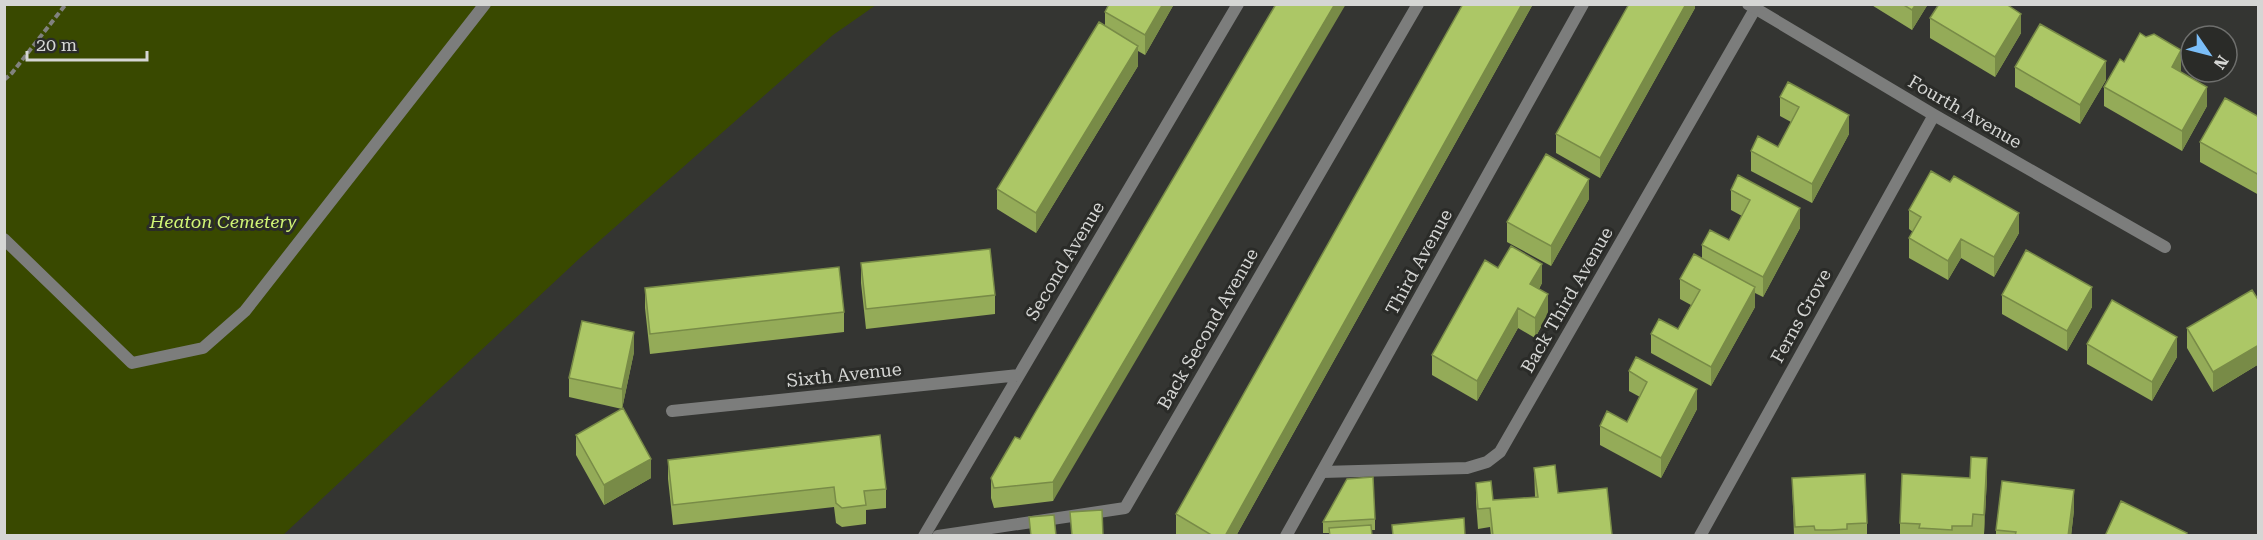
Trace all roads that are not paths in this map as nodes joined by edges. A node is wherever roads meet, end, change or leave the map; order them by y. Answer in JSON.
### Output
{"nodes":[{"id":1,"x":484,"y":4,"type":"edge"},
{"id":2,"x":1238,"y":4,"type":"edge"},
{"id":3,"x":1418,"y":4,"type":"edge"},
{"id":4,"x":1583,"y":4,"type":"edge"},
{"id":5,"x":1752,"y":7,"type":"edge"},
{"id":6,"x":1934,"y":115,"type":"junction"},
{"id":7,"x":4,"y":239,"type":"edge"},
{"id":8,"x":2165,"y":247,"type":"dead end"},
{"id":9,"x":1019,"y":375,"type":"junction"},
{"id":10,"x":672,"y":411,"type":"dead end"},
{"id":11,"x":1322,"y":472,"type":"junction"},
{"id":12,"x":924,"y":536,"type":"edge"},
{"id":13,"x":938,"y":536,"type":"edge"},
{"id":14,"x":1286,"y":536,"type":"edge"},
{"id":15,"x":1700,"y":536,"type":"edge"}],
"edges":[{"from":1,"to":7,"type":"street"},
{"from":2,"to":9,"type":"street","name":"Second Avenue"},
{"from":3,"to":13,"type":"street","name":"Back Second Avenue"},
{"from":4,"to":11,"type":"street","name":"Third Avenue"},
{"from":5,"to":6,"type":"street","name":"Fourth Avenue"},
{"from":5,"to":11,"type":"street","name":"Back Third Avenue"},
{"from":6,"to":8,"type":"street","name":"Fourth Avenue"},
{"from":6,"to":15,"type":"street","name":"Ferns Grove"},
{"from":9,"to":10,"type":"street","name":"Sixth Avenue"},
{"from":9,"to":12,"type":"street","name":"Second Avenue"},
{"from":11,"to":14,"type":"street","name":"Third Avenue"}]}
